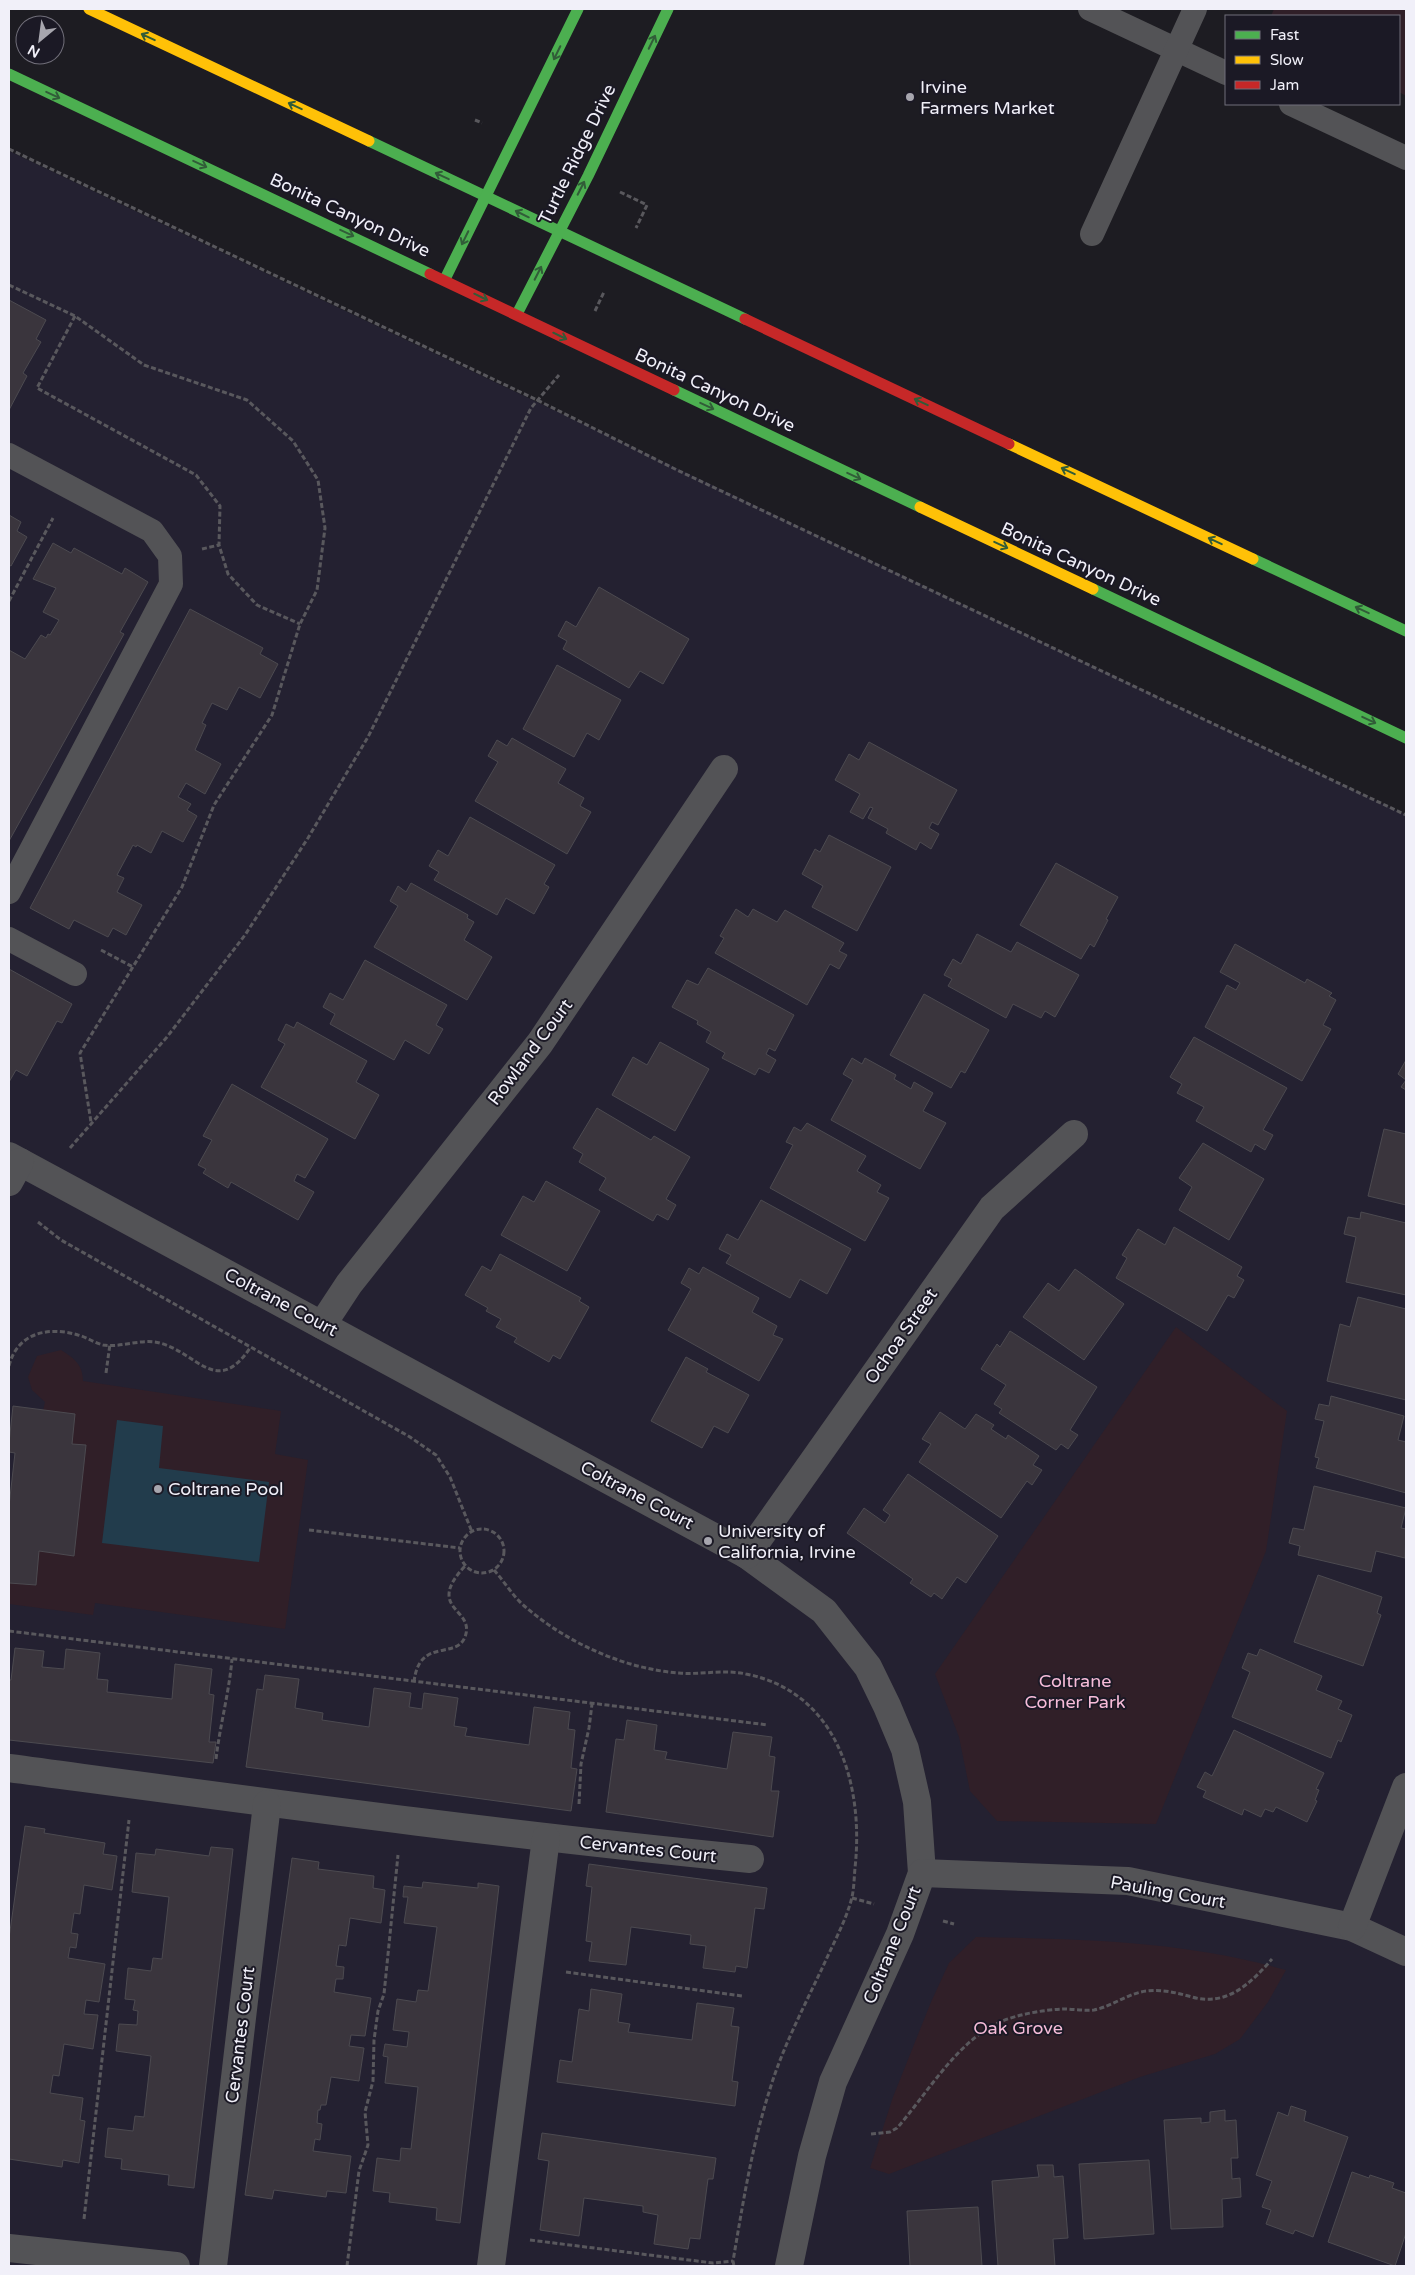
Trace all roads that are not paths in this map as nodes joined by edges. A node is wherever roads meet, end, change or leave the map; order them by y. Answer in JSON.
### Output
{"nodes":[{"id":1,"x":89,"y":9,"type":"edge"},
{"id":2,"x":578,"y":9,"type":"edge"},
{"id":3,"x":668,"y":9,"type":"edge"},
{"id":4,"x":1090,"y":9,"type":"edge"},
{"id":5,"x":1195,"y":9,"type":"edge"},
{"id":6,"x":1176,"y":50,"type":"junction"},
{"id":7,"x":1225,"y":73,"type":"edge"},
{"id":8,"x":9,"y":74,"type":"edge"},
{"id":9,"x":1293,"y":105,"type":"edge"},
{"id":10,"x":1406,"y":158,"type":"edge"},
{"id":11,"x":486,"y":197,"type":"junction"},
{"id":12,"x":558,"y":232,"type":"junction"},
{"id":13,"x":1092,"y":234,"type":"dead end"},
{"id":14,"x":445,"y":280,"type":"junction"},
{"id":15,"x":517,"y":314,"type":"junction"},
{"id":16,"x":9,"y":455,"type":"edge"},
{"id":17,"x":1406,"y":631,"type":"edge"},
{"id":18,"x":1406,"y":738,"type":"edge"},
{"id":19,"x":724,"y":769,"type":"dead end"},
{"id":20,"x":9,"y":892,"type":"edge"},
{"id":21,"x":9,"y":939,"type":"edge"},
{"id":22,"x":75,"y":974,"type":"dead end"},
{"id":23,"x":1074,"y":1134,"type":"dead end"},
{"id":24,"x":13,"y":1167,"type":"edge"},
{"id":25,"x":322,"y":1325,"type":"junction"},
{"id":26,"x":747,"y":1555,"type":"junction"},
{"id":27,"x":9,"y":1768,"type":"edge"},
{"id":28,"x":1406,"y":1787,"type":"edge"},
{"id":29,"x":267,"y":1804,"type":"junction"},
{"id":30,"x":546,"y":1838,"type":"junction"},
{"id":31,"x":750,"y":1859,"type":"dead end"},
{"id":32,"x":922,"y":1872,"type":"junction"},
{"id":33,"x":1352,"y":1927,"type":"junction"},
{"id":34,"x":1406,"y":1952,"type":"edge"},
{"id":35,"x":9,"y":2248,"type":"edge"},
{"id":36,"x":176,"y":2266,"type":"edge"},
{"id":37,"x":213,"y":2266,"type":"edge"},
{"id":38,"x":492,"y":2266,"type":"edge"},
{"id":39,"x":789,"y":2266,"type":"edge"}],
"edges":[{"from":11,"to":1,"type":"main road","one_way":true},
{"from":2,"to":11,"type":"main road","one_way":true},
{"from":12,"to":3,"type":"main road","name":"Turtle Ridge Drive","one_way":true},
{"from":4,"to":6,"type":"lane"},
{"from":5,"to":6,"type":"lane"},
{"from":6,"to":7,"type":"lane"},
{"from":6,"to":13,"type":"lane"},
{"from":8,"to":14,"type":"main road","name":"Bonita Canyon Drive","one_way":true},
{"from":9,"to":10,"type":"lane"},
{"from":12,"to":11,"type":"main road","one_way":true},
{"from":11,"to":14,"type":"main road","one_way":true},
{"from":15,"to":12,"type":"main road","name":"Turtle Ridge Drive","one_way":true},
{"from":17,"to":12,"type":"main road","one_way":true},
{"from":14,"to":15,"type":"main road","name":"Bonita Canyon Drive","one_way":true},
{"from":15,"to":18,"type":"main road","name":"Bonita Canyon Drive","one_way":true},
{"from":16,"to":20,"type":"lane"},
{"from":19,"to":25,"type":"street","name":"Rowland Court"},
{"from":21,"to":22,"type":"lane"},
{"from":23,"to":26,"type":"street","name":"Ochoa Street"},
{"from":24,"to":25,"type":"street","name":"Coltrane Court"},
{"from":25,"to":26,"type":"street","name":"Coltrane Court"},
{"from":26,"to":32,"type":"street","name":"Coltrane Court"},
{"from":27,"to":29,"type":"street","name":"Cervantes Court"},
{"from":28,"to":33,"type":"street"},
{"from":29,"to":30,"type":"street","name":"Cervantes Court"},
{"from":29,"to":37,"type":"street","name":"Cervantes Court"},
{"from":30,"to":31,"type":"street","name":"Cervantes Court"},
{"from":30,"to":38,"type":"street"},
{"from":32,"to":33,"type":"street","name":"Pauling Court"},
{"from":32,"to":39,"type":"street","name":"Coltrane Court"},
{"from":33,"to":34,"type":"street","name":"Pauling Court"},
{"from":35,"to":36,"type":"street"}]}
